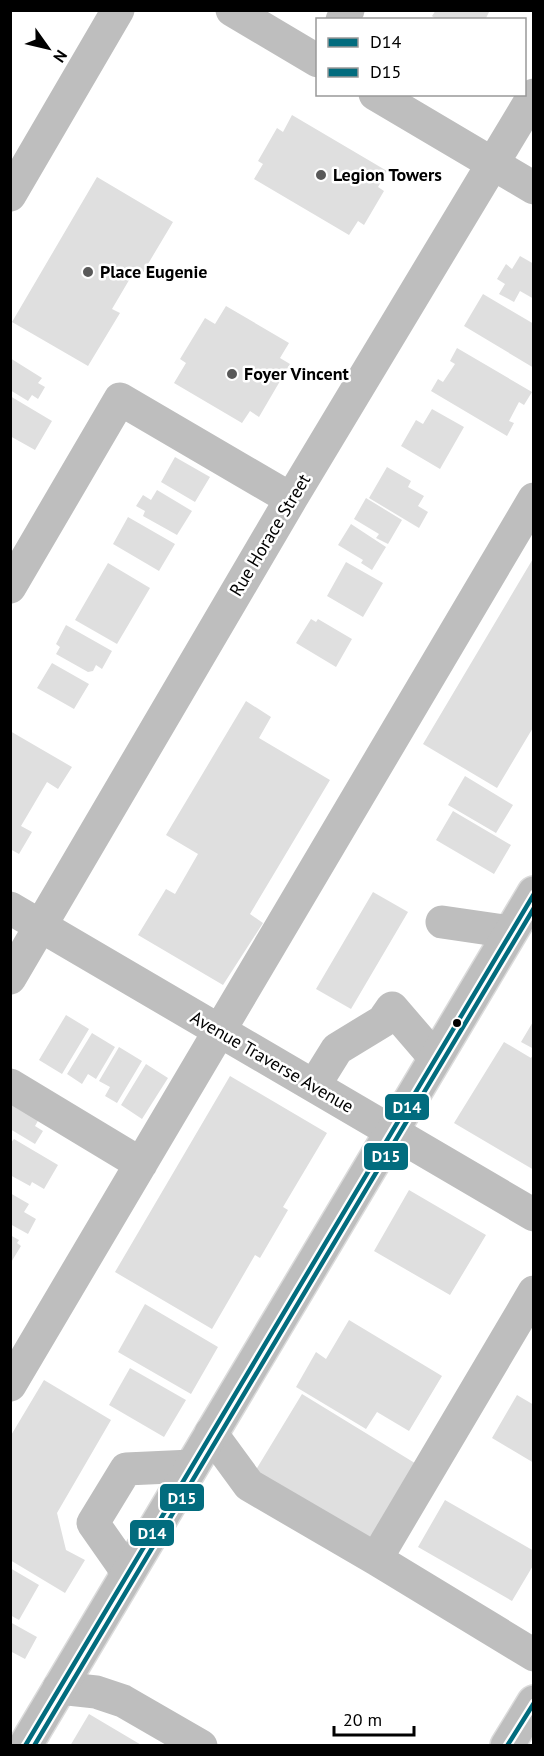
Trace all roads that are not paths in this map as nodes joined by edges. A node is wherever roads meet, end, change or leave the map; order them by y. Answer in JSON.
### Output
{"nodes":[{"id":1,"x":118,"y":10,"type":"edge"},
{"id":2,"x":232,"y":10,"type":"edge"},
{"id":3,"x":316,"y":60,"type":"edge"},
{"id":4,"x":534,"y":95,"type":"edge"},
{"id":5,"x":378,"y":96,"type":"edge"},
{"id":6,"x":493,"y":165,"type":"junction"},
{"id":7,"x":534,"y":188,"type":"edge"},
{"id":8,"x":10,"y":195,"type":"edge"},
{"id":9,"x":291,"y":499,"type":"junction"},
{"id":10,"x":534,"y":499,"type":"edge"},
{"id":11,"x":10,"y":587,"type":"edge"},
{"id":12,"x":534,"y":893,"type":"edge"},
{"id":13,"x":10,"y":908,"type":"edge"},
{"id":14,"x":442,"y":922,"type":"dead end"},
{"id":15,"x":41,"y":926,"type":"junction"},
{"id":16,"x":510,"y":932,"type":"junction"},
{"id":17,"x":10,"y":978,"type":"edge"},
{"id":18,"x":220,"y":1031,"type":"junction"},
{"id":19,"x":435,"y":1058,"type":"junction"},
{"id":20,"x":10,"y":1084,"type":"edge"},
{"id":21,"x":314,"y":1086,"type":"junction"},
{"id":22,"x":391,"y":1132,"type":"junction"},
{"id":23,"x":141,"y":1164,"type":"junction"},
{"id":24,"x":534,"y":1215,"type":"edge"},
{"id":25,"x":534,"y":1292,"type":"edge"},
{"id":26,"x":10,"y":1385,"type":"edge"},
{"id":27,"x":211,"y":1433,"type":"junction"},
{"id":28,"x":192,"y":1466,"type":"junction"},
{"id":29,"x":376,"y":1559,"type":"junction"},
{"id":30,"x":128,"y":1573,"type":"junction"},
{"id":31,"x":534,"y":1655,"type":"edge"},
{"id":32,"x":59,"y":1688,"type":"junction"},
{"id":33,"x":534,"y":1702,"type":"edge"},
{"id":34,"x":25,"y":1746,"type":"edge"},
{"id":35,"x":201,"y":1746,"type":"edge"},
{"id":36,"x":507,"y":1746,"type":"edge"}],
"edges":[{"from":1,"to":8,"type":"street"},
{"from":2,"to":3,"type":"street"},
{"from":4,"to":6,"type":"street","name":"Rue Horace Street"},
{"from":5,"to":6,"type":"street"},
{"from":6,"to":7,"type":"street"},
{"from":6,"to":9,"type":"street","name":"Rue Horace Street"},
{"from":9,"to":11,"type":"street"},
{"from":9,"to":15,"type":"street","name":"Rue Horace Street"},
{"from":10,"to":18,"type":"street"},
{"from":12,"to":16,"type":"street"},
{"from":13,"to":15,"type":"street","name":"Avenue Traverse Avenue"},
{"from":14,"to":16,"type":"street"},
{"from":15,"to":17,"type":"street","name":"Rue Horace Street"},
{"from":15,"to":18,"type":"street","name":"Avenue Traverse Avenue"},
{"from":16,"to":19,"type":"street"},
{"from":18,"to":21,"type":"street","name":"Avenue Traverse Avenue"},
{"from":18,"to":23,"type":"street"},
{"from":19,"to":21,"type":"street"},
{"from":19,"to":22,"type":"street"},
{"from":20,"to":23,"type":"street"},
{"from":21,"to":22,"type":"street","name":"Avenue Traverse Avenue"},
{"from":22,"to":24,"type":"street","name":"Avenue Traverse Avenue"},
{"from":22,"to":27,"type":"street"},
{"from":23,"to":26,"type":"street"},
{"from":25,"to":29,"type":"street"},
{"from":27,"to":28,"type":"street"},
{"from":27,"to":29,"type":"street"},
{"from":28,"to":30,"type":"street"},
{"from":28,"to":30,"type":"street"},
{"from":29,"to":31,"type":"street"},
{"from":30,"to":32,"type":"street"},
{"from":32,"to":34,"type":"street"},
{"from":32,"to":35,"type":"street"},
{"from":33,"to":36,"type":"street"}]}
